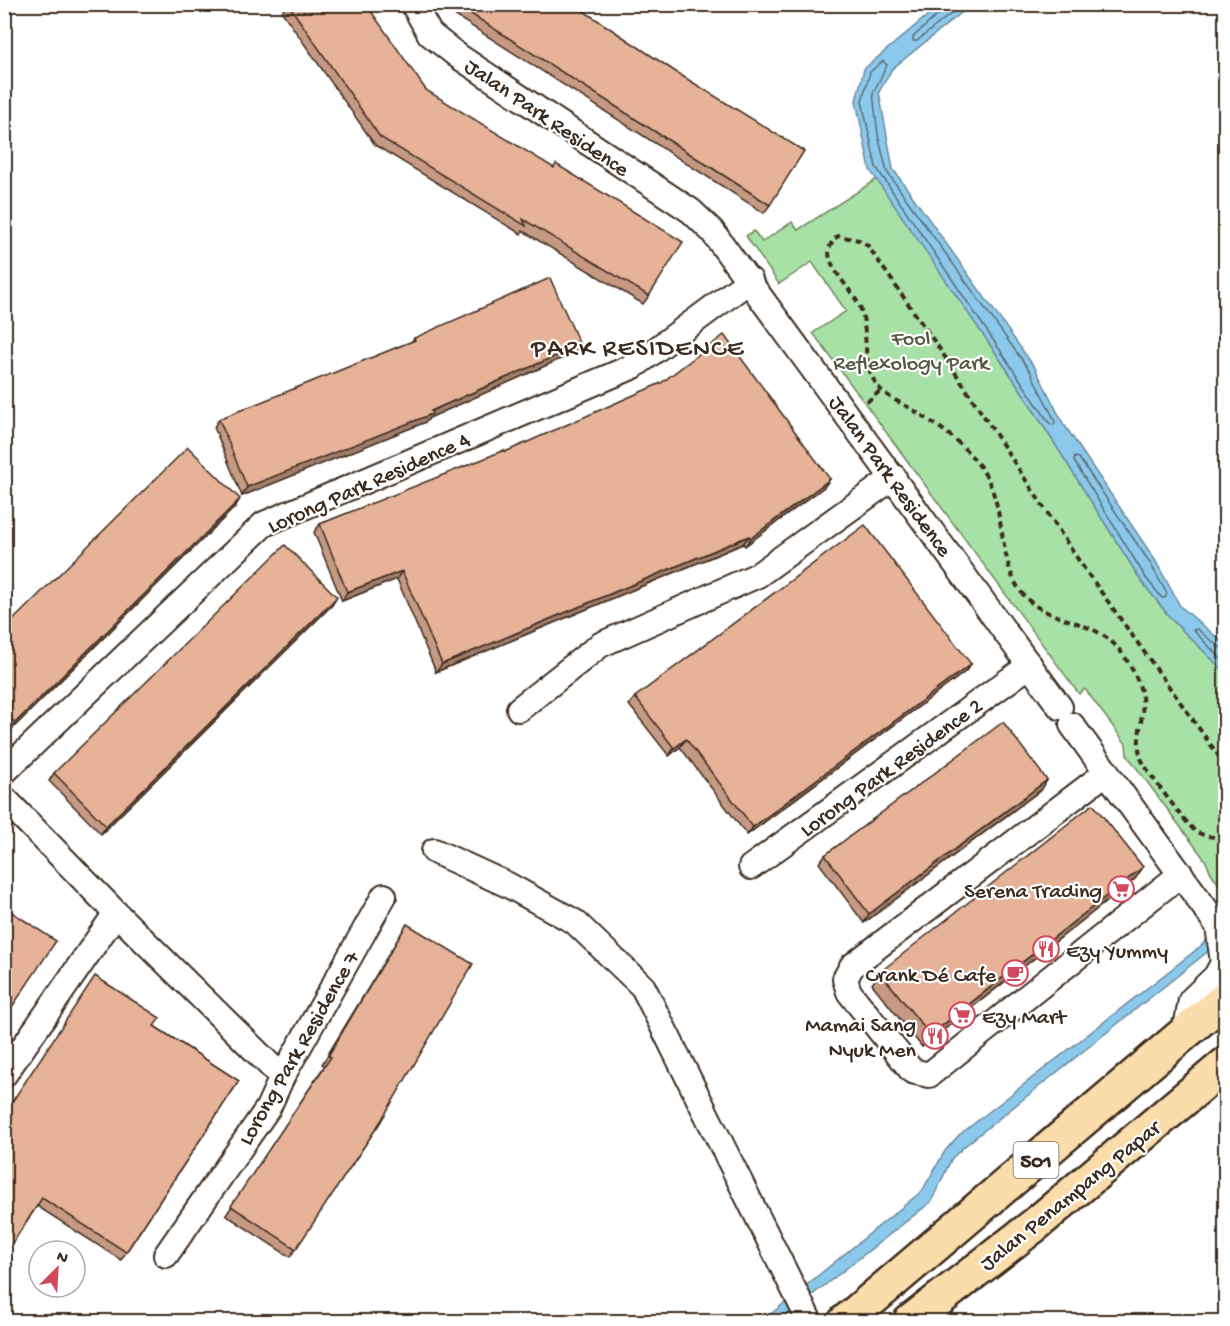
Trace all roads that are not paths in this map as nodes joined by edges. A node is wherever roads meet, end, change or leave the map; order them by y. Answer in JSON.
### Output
{"nodes":[{"id":1,"x":413,"y":4,"type":"edge"},
{"id":2,"x":750,"y":280,"type":"junction"},
{"id":3,"x":894,"y":477,"type":"junction"},
{"id":4,"x":1030,"y":665,"type":"junction"},
{"id":5,"x":519,"y":709,"type":"dead end"},
{"id":6,"x":4,"y":772,"type":"edge"},
{"id":7,"x":1107,"y":772,"type":"junction"},
{"id":8,"x":4,"y":798,"type":"edge"},
{"id":9,"x":434,"y":851,"type":"dead end"},
{"id":10,"x":751,"y":867,"type":"dead end"},
{"id":11,"x":1188,"y":883,"type":"junction"},
{"id":12,"x":384,"y":896,"type":"dead end"},
{"id":13,"x":116,"y":913,"type":"junction"},
{"id":14,"x":1222,"y":936,"type":"edge"},
{"id":15,"x":1226,"y":998,"type":"edge"},
{"id":16,"x":1185,"y":1034,"type":"junction"},
{"id":17,"x":1226,"y":1064,"type":"edge"},
{"id":18,"x":4,"y":1075,"type":"edge"},
{"id":19,"x":282,"y":1077,"type":"junction"},
{"id":20,"x":166,"y":1255,"type":"dead end"},
{"id":21,"x":807,"y":1315,"type":"edge"},
{"id":22,"x":845,"y":1322,"type":"edge"},
{"id":23,"x":910,"y":1322,"type":"edge"}],
"edges":[{"from":1,"to":2,"type":"street","name":"Jalan Park Residence"},
{"from":2,"to":3,"type":"street","name":"Jalan Park Residence"},
{"from":2,"to":6,"type":"street","name":"Lorong Park Residence 4"},
{"from":3,"to":4,"type":"street","name":"Jalan Park Residence"},
{"from":3,"to":5,"type":"street"},
{"from":4,"to":7,"type":"street","name":"Jalan Park Residence"},
{"from":4,"to":10,"type":"street","name":"Lorong Park Residence 2"},
{"from":7,"to":11,"type":"street","name":"Jalan Park Residence"},
{"from":7,"to":11,"type":"street"},
{"from":8,"to":13,"type":"street"},
{"from":9,"to":21,"type":"street"},
{"from":11,"to":14,"type":"street","name":"Jalan Park Residence"},
{"from":12,"to":19,"type":"street","name":"Lorong Park Residence 7"},
{"from":13,"to":18,"type":"street"},
{"from":13,"to":19,"type":"street"},
{"from":14,"to":16,"type":"street","name":"Jalan Park Residence"},
{"from":15,"to":16,"type":"main road","name":"Jalan Penampang Papar","number":"501"},
{"from":16,"to":22,"type":"main road","name":"Jalan Penampang Papar","number":"501"},
{"from":17,"to":23,"type":"main road","name":"Jalan Penampang Papar","number":"501"},
{"from":19,"to":20,"type":"street","name":"Lorong Park Residence 7"}]}
